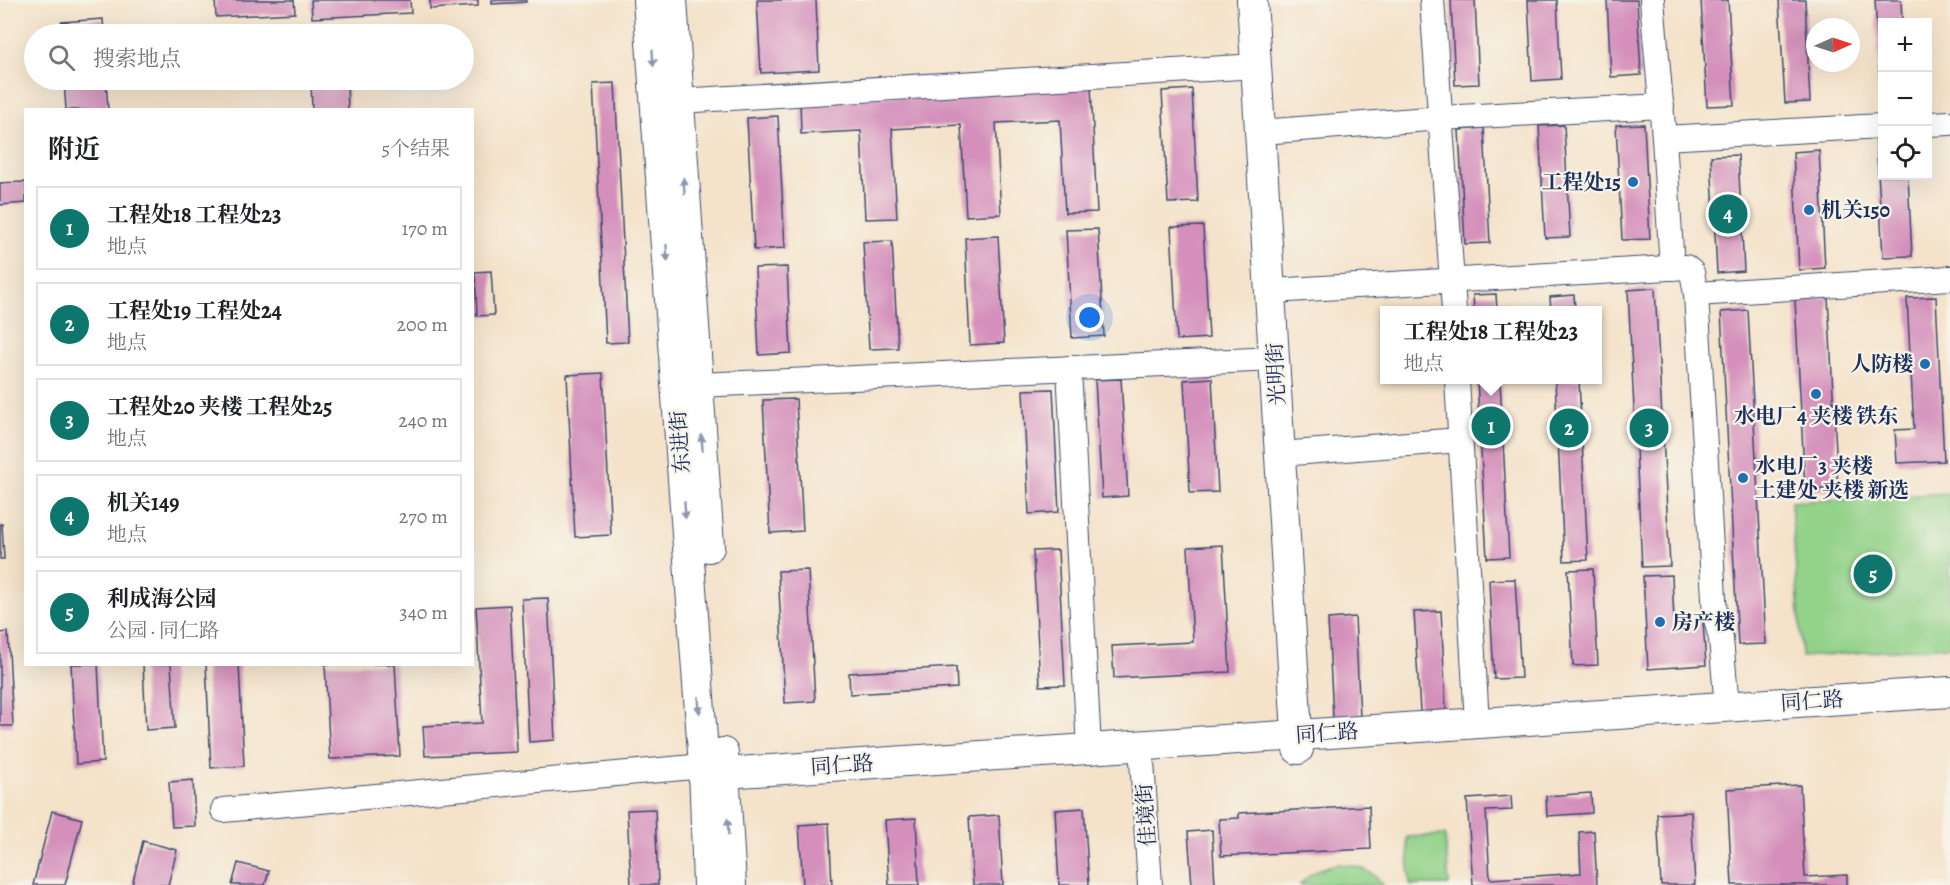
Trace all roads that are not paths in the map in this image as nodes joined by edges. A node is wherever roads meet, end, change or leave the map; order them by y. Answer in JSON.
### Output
{"nodes":[{"id":1,"x":648,"y":0,"type":"edge"},
{"id":2,"x":672,"y":0,"type":"edge"},
{"id":3,"x":1252,"y":0,"type":"edge"},
{"id":4,"x":1432,"y":0,"type":"edge"},
{"id":5,"x":1652,"y":0,"type":"edge"},
{"id":6,"x":1257,"y":66,"type":"junction"},
{"id":7,"x":679,"y":101,"type":"junction"},
{"id":8,"x":1662,"y":106,"type":"junction"},
{"id":9,"x":1441,"y":118,"type":"junction"},
{"id":10,"x":1950,"y":123,"type":"edge"},
{"id":11,"x":1932,"y":124,"type":"edge"},
{"id":12,"x":1878,"y":126,"type":"edge"},
{"id":13,"x":1261,"y":132,"type":"junction"},
{"id":14,"x":1664,"y":138,"type":"junction"},
{"id":15,"x":1672,"y":268,"type":"junction"},
{"id":16,"x":1950,"y":278,"type":"edge"},
{"id":17,"x":1452,"y":280,"type":"junction"},
{"id":18,"x":1270,"y":291,"type":"junction"},
{"id":19,"x":1696,"y":294,"type":"junction"},
{"id":20,"x":1454,"y":306,"type":"edge"},
{"id":21,"x":1275,"y":359,"type":"junction"},
{"id":22,"x":1069,"y":368,"type":"junction"},
{"id":23,"x":1457,"y":384,"type":"edge"},
{"id":24,"x":698,"y":385,"type":"junction"},
{"id":25,"x":1460,"y":440,"type":"junction"},
{"id":26,"x":1280,"y":454,"type":"junction"},
{"id":27,"x":1950,"y":692,"type":"edge"},
{"id":28,"x":1727,"y":707,"type":"junction"},
{"id":29,"x":1950,"y":711,"type":"edge"},
{"id":30,"x":1477,"y":723,"type":"junction"},
{"id":31,"x":1298,"y":742,"type":"junction"},
{"id":32,"x":1089,"y":749,"type":"junction"},
{"id":33,"x":1142,"y":752,"type":"junction"},
{"id":34,"x":712,"y":778,"type":"junction"},
{"id":35,"x":223,"y":810,"type":"dead end"},
{"id":36,"x":708,"y":885,"type":"edge"},
{"id":37,"x":731,"y":885,"type":"edge"},
{"id":38,"x":1150,"y":885,"type":"edge"}],
"edges":[{"from":1,"to":34,"type":"main road","name":"东进街","one_way":true},
{"from":2,"to":7,"type":"main road","name":"东进街"},
{"from":3,"to":6,"type":"main road","name":"光明街"},
{"from":4,"to":9,"type":"street"},
{"from":5,"to":8,"type":"street"},
{"from":6,"to":7,"type":"street"},
{"from":6,"to":13,"type":"main road","name":"光明街"},
{"from":24,"to":7,"type":"main road","name":"东进街","one_way":true},
{"from":8,"to":9,"type":"street"},
{"from":8,"to":14,"type":"street"},
{"from":9,"to":13,"type":"street"},
{"from":9,"to":17,"type":"street"},
{"from":10,"to":11,"type":"street"},
{"from":12,"to":14,"type":"street"},
{"from":13,"to":18,"type":"main road","name":"光明街"},
{"from":14,"to":15,"type":"street"},
{"from":15,"to":17,"type":"street"},
{"from":15,"to":19,"type":"street"},
{"from":16,"to":19,"type":"street"},
{"from":17,"to":18,"type":"street"},
{"from":17,"to":20,"type":"street"},
{"from":18,"to":21,"type":"main road","name":"光明街"},
{"from":19,"to":28,"type":"street"},
{"from":21,"to":22,"type":"street"},
{"from":21,"to":26,"type":"main road","name":"光明街"},
{"from":22,"to":24,"type":"street"},
{"from":22,"to":32,"type":"street"},
{"from":23,"to":25,"type":"street"},
{"from":34,"to":24,"type":"main road","name":"东进街","one_way":true},
{"from":25,"to":26,"type":"street"},
{"from":25,"to":30,"type":"street"},
{"from":26,"to":31,"type":"main road","name":"光明街"},
{"from":27,"to":28,"type":"main road","name":"同仁路"},
{"from":28,"to":30,"type":"main road","name":"同仁路"},
{"from":29,"to":31,"type":"main road","name":"同仁路"},
{"from":30,"to":31,"type":"main road","name":"同仁路"},
{"from":31,"to":33,"type":"main road","name":"同仁路"},
{"from":32,"to":33,"type":"main road","name":"同仁路"},
{"from":32,"to":34,"type":"main road","name":"同仁路"},
{"from":33,"to":34,"type":"main road","name":"同仁路"},
{"from":33,"to":38,"type":"street","name":"佳境街"},
{"from":34,"to":35,"type":"street"},
{"from":34,"to":36,"type":"main road","name":"东进街"},
{"from":37,"to":34,"type":"main road","name":"东进街","one_way":true}]}
